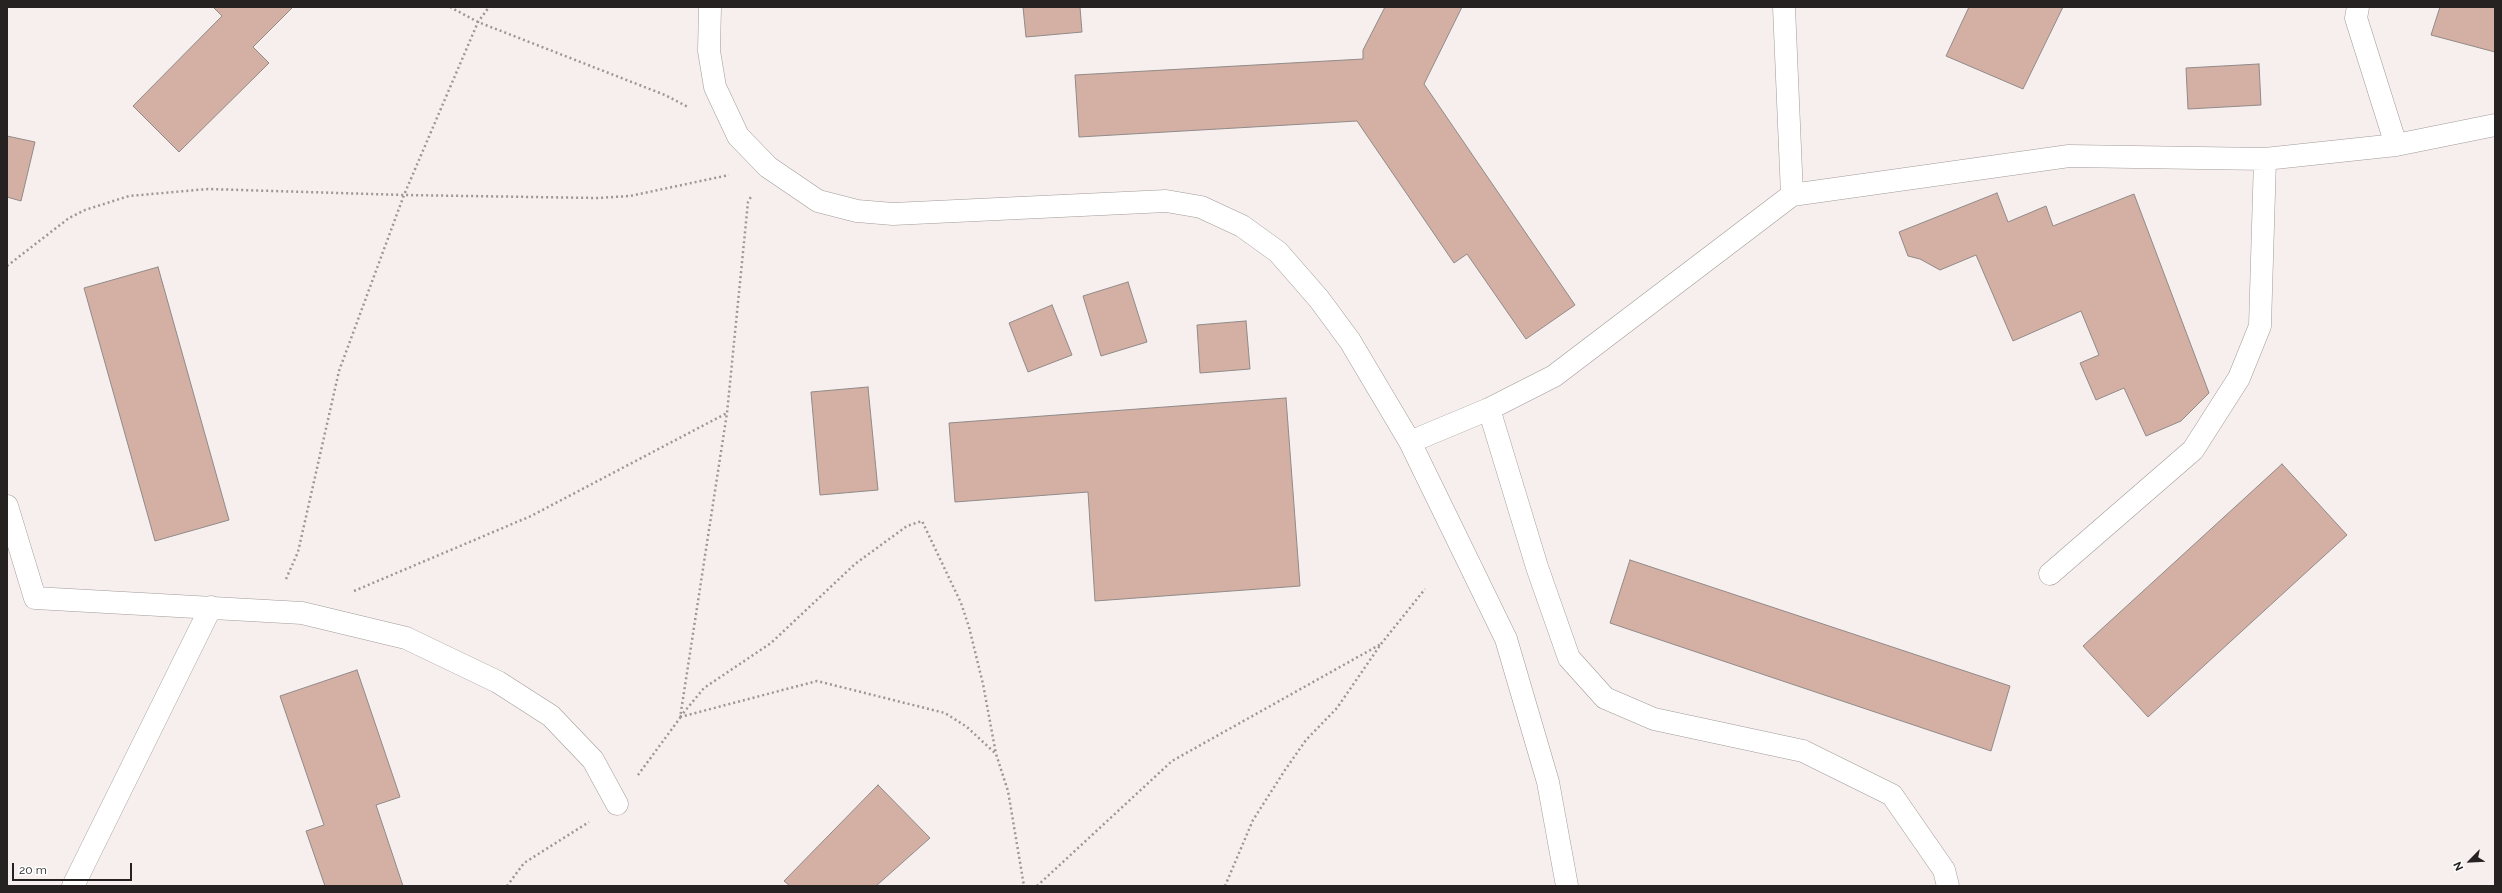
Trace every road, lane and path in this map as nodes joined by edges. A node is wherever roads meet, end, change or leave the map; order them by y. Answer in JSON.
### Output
{"nodes":[{"id":1,"x":450,"y":7,"type":"edge"},
{"id":2,"x":489,"y":7,"type":"edge"},
{"id":3,"x":710,"y":7,"type":"edge"},
{"id":4,"x":1784,"y":7,"type":"edge"},
{"id":5,"x":2358,"y":7,"type":"edge"},
{"id":6,"x":478,"y":22,"type":"junction"},
{"id":7,"x":689,"y":108,"type":"dead end"},
{"id":8,"x":2495,"y":125,"type":"edge"},
{"id":9,"x":2396,"y":145,"type":"junction"},
{"id":10,"x":2265,"y":159,"type":"junction"},
{"id":11,"x":768,"y":167,"type":"junction"},
{"id":12,"x":404,"y":195,"type":"junction"},
{"id":13,"x":1792,"y":195,"type":"junction"},
{"id":14,"x":7,"y":266,"type":"edge"},
{"id":15,"x":1489,"y":409,"type":"junction"},
{"id":16,"x":727,"y":413,"type":"junction"},
{"id":17,"x":1410,"y":442,"type":"junction"},
{"id":18,"x":7,"y":506,"type":"edge"},
{"id":19,"x":2050,"y":574,"type":"dead end"},
{"id":20,"x":1425,"y":589,"type":"dead end"},
{"id":21,"x":352,"y":592,"type":"dead end"},
{"id":22,"x":211,"y":607,"type":"junction"},
{"id":23,"x":272,"y":611,"type":"junction"},
{"id":24,"x":1381,"y":644,"type":"junction"},
{"id":25,"x":680,"y":718,"type":"junction"},
{"id":26,"x":996,"y":754,"type":"junction"},
{"id":27,"x":617,"y":804,"type":"junction"},
{"id":28,"x":73,"y":886,"type":"edge"},
{"id":29,"x":507,"y":886,"type":"edge"},
{"id":30,"x":1024,"y":886,"type":"edge"},
{"id":31,"x":1037,"y":886,"type":"edge"},
{"id":32,"x":1225,"y":886,"type":"edge"},
{"id":33,"x":1567,"y":886,"type":"edge"},
{"id":34,"x":1948,"y":886,"type":"edge"}],
"edges":[{"from":1,"to":6,"type":"path"},
{"from":2,"to":6,"type":"path"},
{"from":3,"to":11,"type":"lane"},
{"from":4,"to":13,"type":"lane"},
{"from":5,"to":9,"type":"lane"},
{"from":6,"to":7,"type":"path"},
{"from":6,"to":12,"type":"path"},
{"from":8,"to":9,"type":"lane"},
{"from":9,"to":10,"type":"lane"},
{"from":10,"to":13,"type":"lane"},
{"from":10,"to":19,"type":"lane"},
{"from":11,"to":12,"type":"path"},
{"from":11,"to":16,"type":"path"},
{"from":11,"to":17,"type":"lane"},
{"from":12,"to":14,"type":"path"},
{"from":12,"to":23,"type":"path"},
{"from":13,"to":15,"type":"lane"},
{"from":15,"to":17,"type":"lane"},
{"from":15,"to":34,"type":"lane"},
{"from":16,"to":21,"type":"path"},
{"from":16,"to":25,"type":"path"},
{"from":17,"to":33,"type":"lane"},
{"from":18,"to":22,"type":"lane"},
{"from":20,"to":24,"type":"path"},
{"from":22,"to":23,"type":"lane"},
{"from":22,"to":28,"type":"lane"},
{"from":23,"to":27,"type":"lane"},
{"from":24,"to":31,"type":"path"},
{"from":24,"to":32,"type":"path"},
{"from":25,"to":26,"type":"path"},
{"from":25,"to":26,"type":"path"},
{"from":25,"to":27,"type":"path"},
{"from":26,"to":30,"type":"path"},
{"from":27,"to":29,"type":"path"}]}
